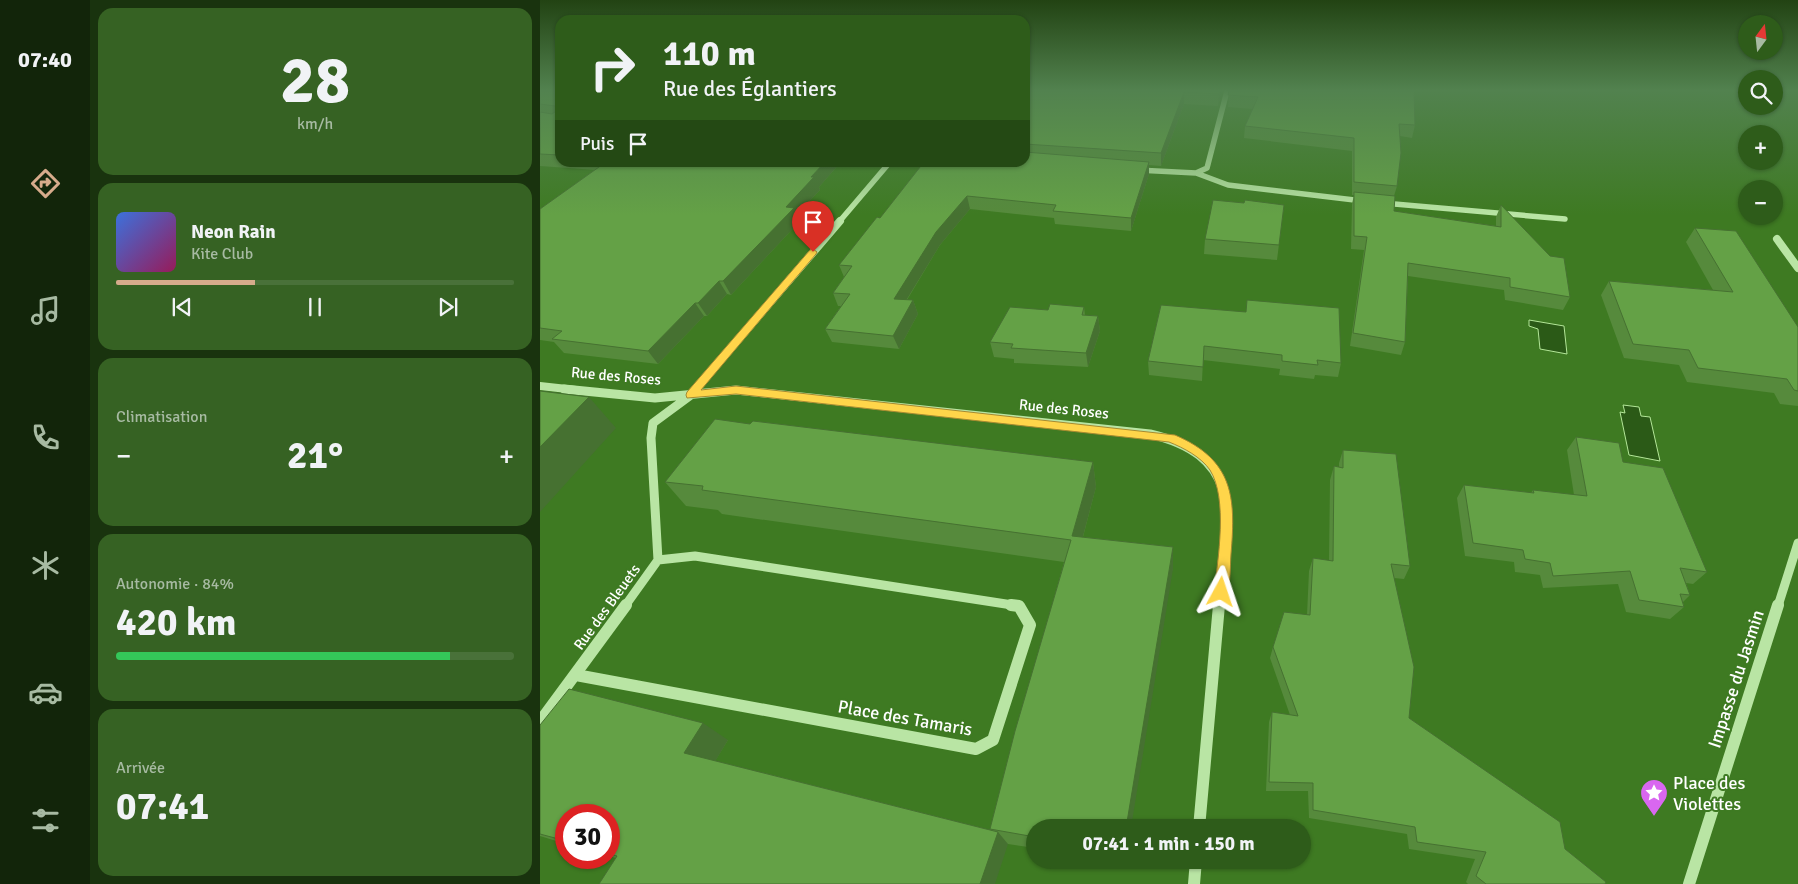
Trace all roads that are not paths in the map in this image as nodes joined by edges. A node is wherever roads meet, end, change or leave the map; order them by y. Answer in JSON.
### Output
{"nodes":[{"id":1,"x":1216,"y":132,"type":"edge"},
{"id":2,"x":886,"y":167,"type":"edge"},
{"id":3,"x":1128,"y":169,"type":"edge"},
{"id":4,"x":1196,"y":173,"type":"junction"},
{"id":5,"x":1565,"y":219,"type":"dead end"},
{"id":6,"x":1777,"y":239,"type":"dead end"},
{"id":7,"x":1798,"y":268,"type":"edge"},
{"id":8,"x":540,"y":386,"type":"edge"},
{"id":9,"x":691,"y":395,"type":"junction"},
{"id":10,"x":1798,"y":543,"type":"edge"},
{"id":11,"x":658,"y":560,"type":"junction"},
{"id":12,"x":576,"y":675,"type":"junction"},
{"id":13,"x":540,"y":722,"type":"edge"},
{"id":14,"x":1200,"y":819,"type":"edge"},
{"id":15,"x":1195,"y":869,"type":"edge"},
{"id":16,"x":1194,"y":884,"type":"edge"},
{"id":17,"x":1689,"y":884,"type":"edge"}],
"edges":[{"from":1,"to":4,"type":"street"},
{"from":2,"to":9,"type":"street"},
{"from":3,"to":4,"type":"street"},
{"from":4,"to":5,"type":"street"},
{"from":6,"to":7,"type":"street"},
{"from":8,"to":9,"type":"street","name":"Rue des Roses"},
{"from":9,"to":11,"type":"street","name":"Rue des Bleuets"},
{"from":9,"to":14,"type":"street","name":"Rue des Roses"},
{"from":10,"to":17,"type":"street","name":"Impasse du Jasmin"},
{"from":11,"to":12,"type":"street","name":"Rue des Bleuets"},
{"from":11,"to":12,"type":"street","name":"Place des Tamaris"},
{"from":12,"to":13,"type":"street","name":"Rue des Bleuets"},
{"from":15,"to":16,"type":"street"}]}
